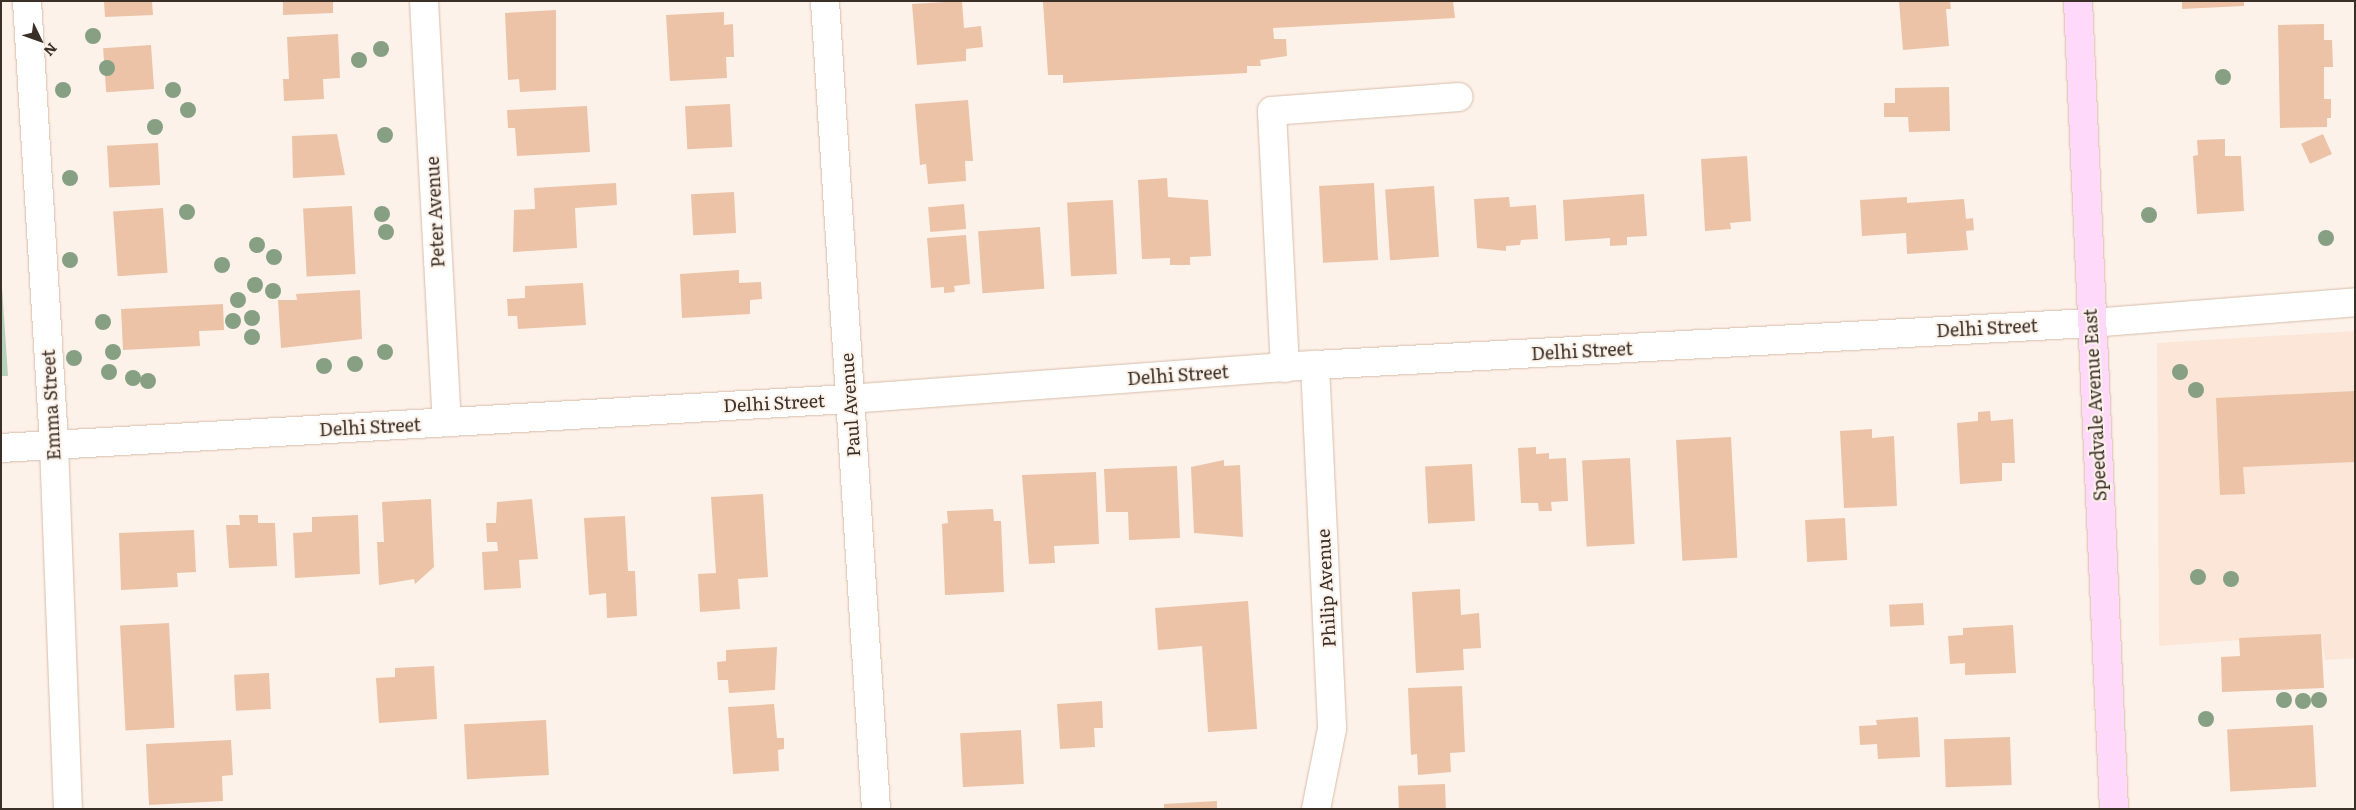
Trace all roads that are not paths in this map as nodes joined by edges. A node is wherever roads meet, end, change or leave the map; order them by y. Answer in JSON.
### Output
{"nodes":[{"id":1,"x":27,"y":1,"type":"edge"},
{"id":2,"x":424,"y":1,"type":"edge"},
{"id":3,"x":826,"y":1,"type":"edge"},
{"id":4,"x":2078,"y":1,"type":"edge"},
{"id":5,"x":1458,"y":97,"type":"dead end"},
{"id":6,"x":2355,"y":302,"type":"edge"},
{"id":7,"x":2091,"y":323,"type":"junction"},
{"id":8,"x":1315,"y":366,"type":"junction"},
{"id":9,"x":1286,"y":368,"type":"junction"},
{"id":10,"x":849,"y":399,"type":"junction"},
{"id":11,"x":447,"y":422,"type":"junction"},
{"id":12,"x":54,"y":446,"type":"junction"},
{"id":13,"x":1,"y":448,"type":"edge"},
{"id":14,"x":68,"y":809,"type":"edge"},
{"id":15,"x":876,"y":809,"type":"edge"},
{"id":16,"x":1316,"y":809,"type":"edge"},
{"id":17,"x":2114,"y":809,"type":"edge"}],
"edges":[{"from":1,"to":12,"type":"street","name":"Emma Street"},
{"from":2,"to":11,"type":"street","name":"Peter Avenue"},
{"from":3,"to":10,"type":"street","name":"Paul Avenue"},
{"from":4,"to":7,"type":"main road","name":"Speedvale Avenue East"},
{"from":5,"to":9,"type":"street"},
{"from":6,"to":7,"type":"street","name":"Delhi Street"},
{"from":7,"to":8,"type":"street","name":"Delhi Street"},
{"from":7,"to":17,"type":"main road","name":"Speedvale Avenue East"},
{"from":8,"to":9,"type":"street","name":"Delhi Street"},
{"from":8,"to":16,"type":"street","name":"Philip Avenue"},
{"from":9,"to":10,"type":"street","name":"Delhi Street"},
{"from":10,"to":11,"type":"street","name":"Delhi Street"},
{"from":10,"to":15,"type":"street","name":"Paul Avenue"},
{"from":11,"to":12,"type":"street","name":"Delhi Street"},
{"from":12,"to":13,"type":"street","name":"Delhi Street"},
{"from":12,"to":14,"type":"street","name":"Emma Street"}]}
